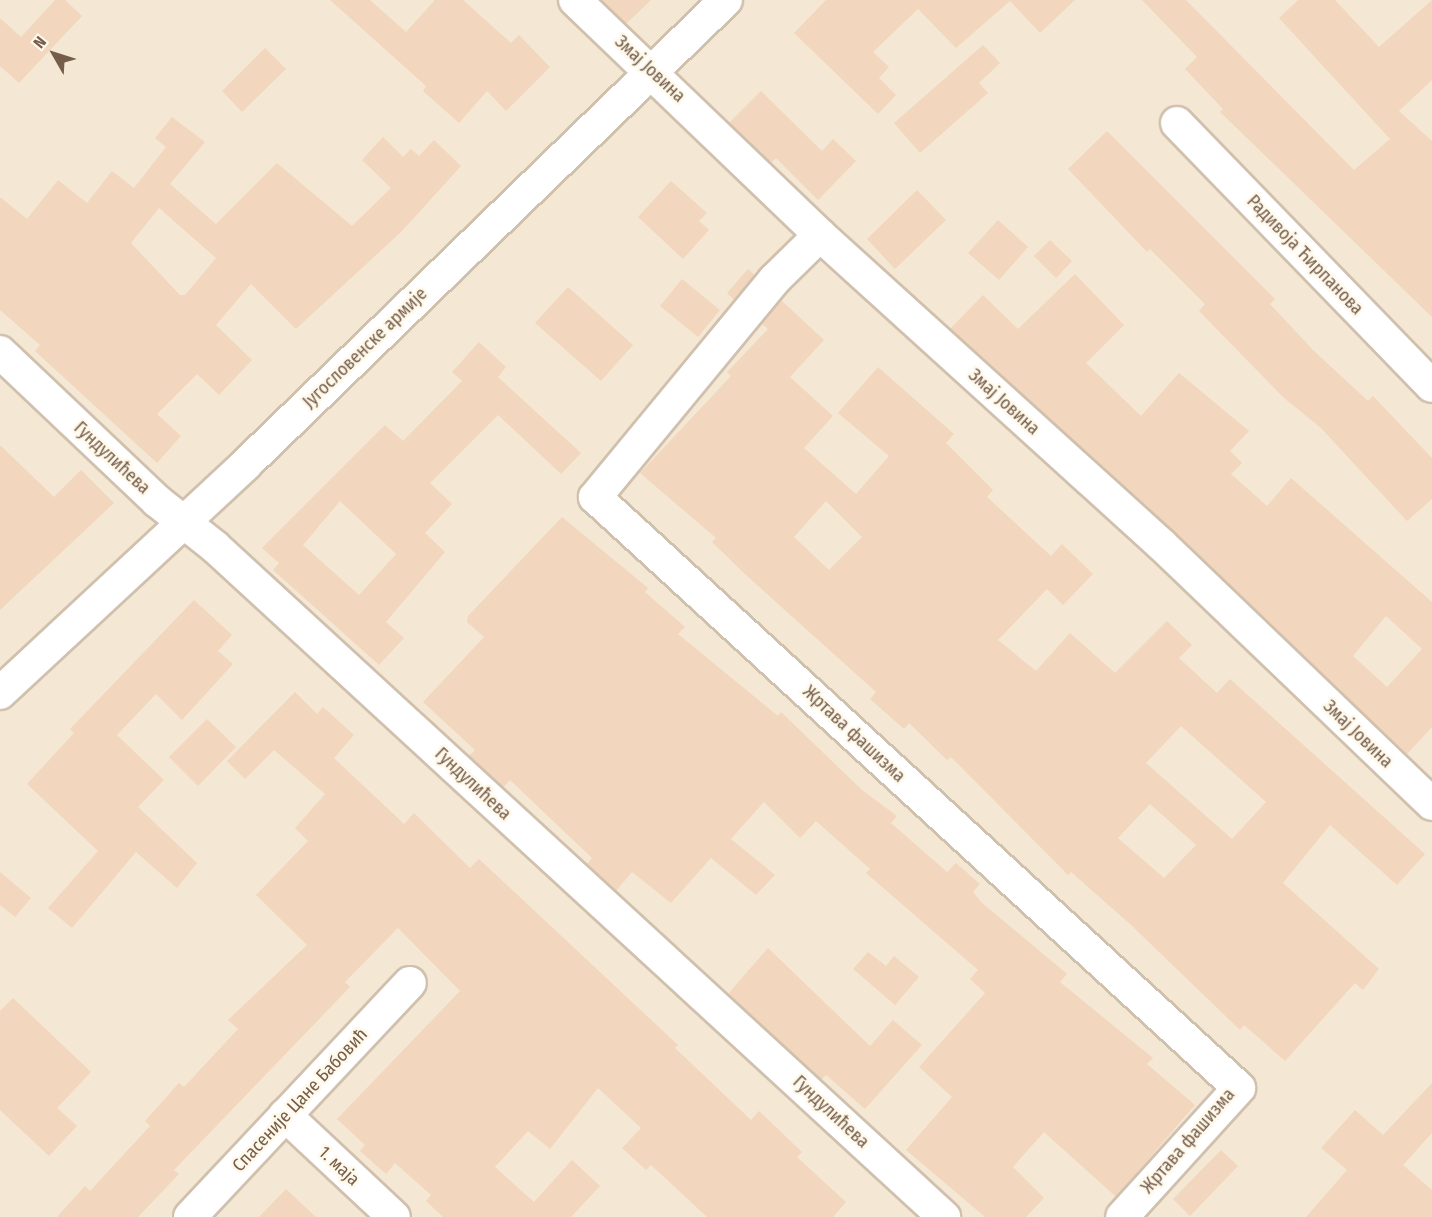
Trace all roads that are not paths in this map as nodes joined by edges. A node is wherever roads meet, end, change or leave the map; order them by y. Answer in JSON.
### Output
{"nodes":[{"id":1,"x":575,"y":0,"type":"edge"},
{"id":2,"x":726,"y":0,"type":"edge"},
{"id":3,"x":653,"y":70,"type":"junction"},
{"id":4,"x":1177,"y":123,"type":"dead end"},
{"id":5,"x":820,"y":235,"type":"junction"},
{"id":6,"x":0,"y":352,"type":"edge"},
{"id":7,"x":1432,"y":386,"type":"edge"},
{"id":8,"x":183,"y":522,"type":"junction"},
{"id":9,"x":0,"y":693,"type":"edge"},
{"id":10,"x":1432,"y":804,"type":"edge"},
{"id":11,"x":410,"y":983,"type":"dead end"},
{"id":12,"x":285,"y":1115,"type":"junction"},
{"id":13,"x":190,"y":1217,"type":"edge"},
{"id":14,"x":394,"y":1217,"type":"edge"},
{"id":15,"x":944,"y":1217,"type":"edge"},
{"id":16,"x":1122,"y":1217,"type":"edge"}],
"edges":[{"from":1,"to":3,"type":"street","name":"Змај Јовина"},
{"from":2,"to":3,"type":"street","name":"Југословенске армије"},
{"from":3,"to":5,"type":"street","name":"Змај Јовина"},
{"from":3,"to":8,"type":"street","name":"Југословенске армије"},
{"from":4,"to":7,"type":"street","name":"Радивоја Ћирпанова"},
{"from":5,"to":10,"type":"street","name":"Змај Јовина"},
{"from":5,"to":16,"type":"street","name":"Жртава фашизма"},
{"from":6,"to":8,"type":"street","name":"Гундулићева"},
{"from":8,"to":9,"type":"street","name":"Југословенске армије"},
{"from":8,"to":15,"type":"street","name":"Гундулићева"},
{"from":11,"to":12,"type":"street","name":"Спасеније Цане Бабовић"},
{"from":12,"to":13,"type":"street","name":"Спасеније Цане Бабовић"},
{"from":12,"to":14,"type":"street","name":"1. маја"}]}
